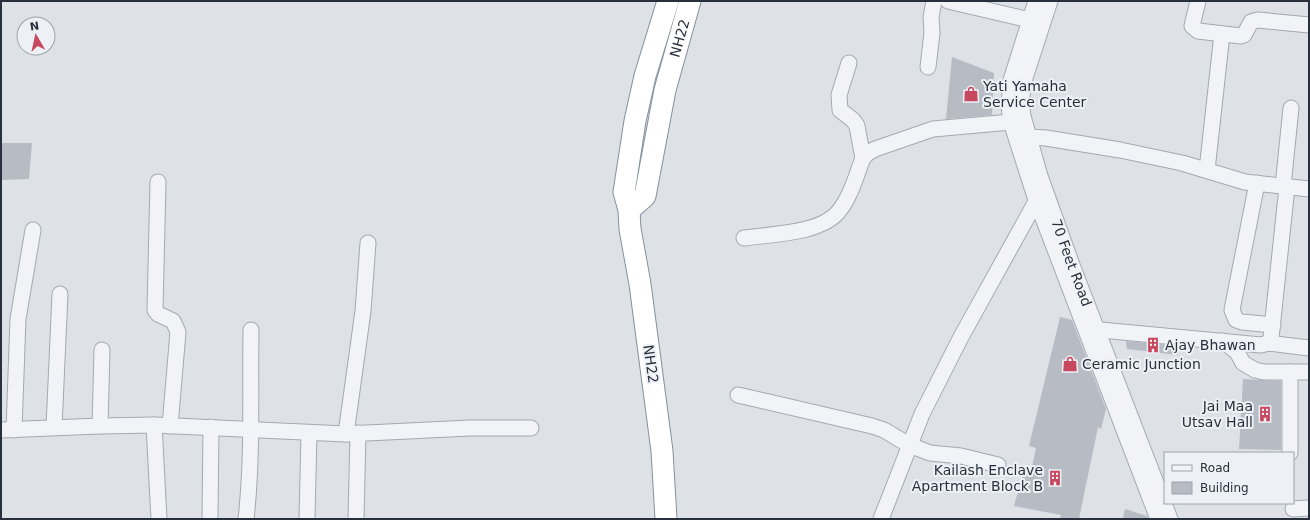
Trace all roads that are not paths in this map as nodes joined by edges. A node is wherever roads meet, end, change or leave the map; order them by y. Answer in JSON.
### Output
{"nodes":[{"id":1,"x":668,"y":1,"type":"edge"},
{"id":2,"x":690,"y":1,"type":"edge"},
{"id":3,"x":934,"y":1,"type":"edge"},
{"id":4,"x":948,"y":1,"type":"edge"},
{"id":5,"x":1036,"y":1,"type":"edge"},
{"id":6,"x":1050,"y":1,"type":"edge"},
{"id":7,"x":1198,"y":1,"type":"edge"},
{"id":8,"x":1030,"y":20,"type":"junction"},
{"id":9,"x":1309,"y":25,"type":"edge"},
{"id":10,"x":1222,"y":34,"type":"junction"},
{"id":11,"x":849,"y":63,"type":"dead end"},
{"id":12,"x":928,"y":67,"type":"dead end"},
{"id":13,"x":1291,"y":108,"type":"dead end"},
{"id":14,"x":1011,"y":122,"type":"junction"},
{"id":15,"x":1023,"y":138,"type":"junction"},
{"id":16,"x":863,"y":158,"type":"junction"},
{"id":17,"x":1207,"y":170,"type":"junction"},
{"id":18,"x":158,"y":182,"type":"dead end"},
{"id":19,"x":1257,"y":183,"type":"junction"},
{"id":20,"x":1285,"y":187,"type":"junction"},
{"id":21,"x":1309,"y":189,"type":"edge"},
{"id":22,"x":1040,"y":195,"type":"junction"},
{"id":23,"x":629,"y":210,"type":"junction"},
{"id":24,"x":33,"y":230,"type":"dead end"},
{"id":25,"x":744,"y":238,"type":"dead end"},
{"id":26,"x":368,"y":243,"type":"dead end"},
{"id":27,"x":60,"y":294,"type":"dead end"},
{"id":28,"x":1273,"y":325,"type":"junction"},
{"id":29,"x":1092,"y":329,"type":"junction"},
{"id":30,"x":252,"y":330,"type":"dead end"},
{"id":31,"x":1223,"y":341,"type":"junction"},
{"id":32,"x":1268,"y":343,"type":"junction"},
{"id":33,"x":1309,"y":348,"type":"edge"},
{"id":34,"x":102,"y":350,"type":"dead end"},
{"id":35,"x":1290,"y":372,"type":"junction"},
{"id":36,"x":1309,"y":372,"type":"edge"},
{"id":37,"x":738,"y":395,"type":"dead end"},
{"id":38,"x":100,"y":426,"type":"junction"},
{"id":39,"x":154,"y":426,"type":"junction"},
{"id":40,"x":170,"y":426,"type":"junction"},
{"id":41,"x":54,"y":427,"type":"junction"},
{"id":42,"x":210,"y":427,"type":"junction"},
{"id":43,"x":531,"y":428,"type":"dead end"},
{"id":44,"x":250,"y":429,"type":"junction"},
{"id":45,"x":7,"y":430,"type":"edge"},
{"id":46,"x":310,"y":433,"type":"junction"},
{"id":47,"x":352,"y":433,"type":"junction"},
{"id":48,"x":909,"y":445,"type":"junction"},
{"id":49,"x":1290,"y":452,"type":"edge"},
{"id":50,"x":998,"y":465,"type":"dead end"},
{"id":51,"x":1309,"y":508,"type":"edge"},
{"id":52,"x":1293,"y":510,"type":"edge"},
{"id":53,"x":159,"y":519,"type":"edge"},
{"id":54,"x":210,"y":519,"type":"edge"},
{"id":55,"x":246,"y":519,"type":"edge"},
{"id":56,"x":307,"y":519,"type":"edge"},
{"id":57,"x":356,"y":519,"type":"edge"},
{"id":58,"x":666,"y":519,"type":"edge"},
{"id":59,"x":881,"y":519,"type":"edge"},
{"id":60,"x":1158,"y":519,"type":"edge"},
{"id":61,"x":1170,"y":519,"type":"edge"}],
"edges":[{"from":1,"to":23,"type":"highway","name":"NH22"},
{"from":2,"to":23,"type":"highway","name":"NH22"},
{"from":3,"to":12,"type":"street"},
{"from":4,"to":8,"type":"street"},
{"from":5,"to":8,"type":"street","name":"70 Feet Road"},
{"from":6,"to":15,"type":"street","name":"70 Feet Road"},
{"from":7,"to":10,"type":"street"},
{"from":8,"to":14,"type":"street","name":"70 Feet Road"},
{"from":9,"to":10,"type":"street"},
{"from":10,"to":17,"type":"street"},
{"from":11,"to":16,"type":"street"},
{"from":13,"to":20,"type":"street"},
{"from":14,"to":15,"type":"street","name":"70 Feet Road"},
{"from":14,"to":16,"type":"street"},
{"from":15,"to":17,"type":"street"},
{"from":15,"to":22,"type":"street","name":"70 Feet Road"},
{"from":16,"to":25,"type":"street"},
{"from":17,"to":19,"type":"street"},
{"from":18,"to":40,"type":"street"},
{"from":19,"to":20,"type":"street"},
{"from":19,"to":28,"type":"street"},
{"from":20,"to":21,"type":"street"},
{"from":20,"to":28,"type":"street"},
{"from":22,"to":29,"type":"street","name":"70 Feet Road"},
{"from":22,"to":48,"type":"street"},
{"from":23,"to":58,"type":"highway","name":"NH22"},
{"from":24,"to":45,"type":"street"},
{"from":26,"to":47,"type":"street"},
{"from":27,"to":41,"type":"street"},
{"from":28,"to":32,"type":"street"},
{"from":29,"to":31,"type":"street"},
{"from":29,"to":60,"type":"street","name":"70 Feet Road"},
{"from":29,"to":61,"type":"street","name":"70 Feet Road"},
{"from":30,"to":44,"type":"street"},
{"from":31,"to":32,"type":"street"},
{"from":31,"to":35,"type":"street"},
{"from":32,"to":33,"type":"street"},
{"from":34,"to":38,"type":"street"},
{"from":35,"to":36,"type":"street"},
{"from":35,"to":49,"type":"street"},
{"from":37,"to":48,"type":"street"},
{"from":38,"to":39,"type":"street"},
{"from":38,"to":41,"type":"street"},
{"from":39,"to":40,"type":"street"},
{"from":39,"to":53,"type":"street"},
{"from":40,"to":42,"type":"street"},
{"from":41,"to":45,"type":"street"},
{"from":42,"to":44,"type":"street"},
{"from":42,"to":54,"type":"street"},
{"from":43,"to":47,"type":"street"},
{"from":44,"to":46,"type":"street"},
{"from":44,"to":55,"type":"street"},
{"from":46,"to":47,"type":"street"},
{"from":46,"to":56,"type":"street"},
{"from":47,"to":57,"type":"street"},
{"from":48,"to":50,"type":"street"},
{"from":48,"to":59,"type":"street"},
{"from":51,"to":52,"type":"street"}]}
